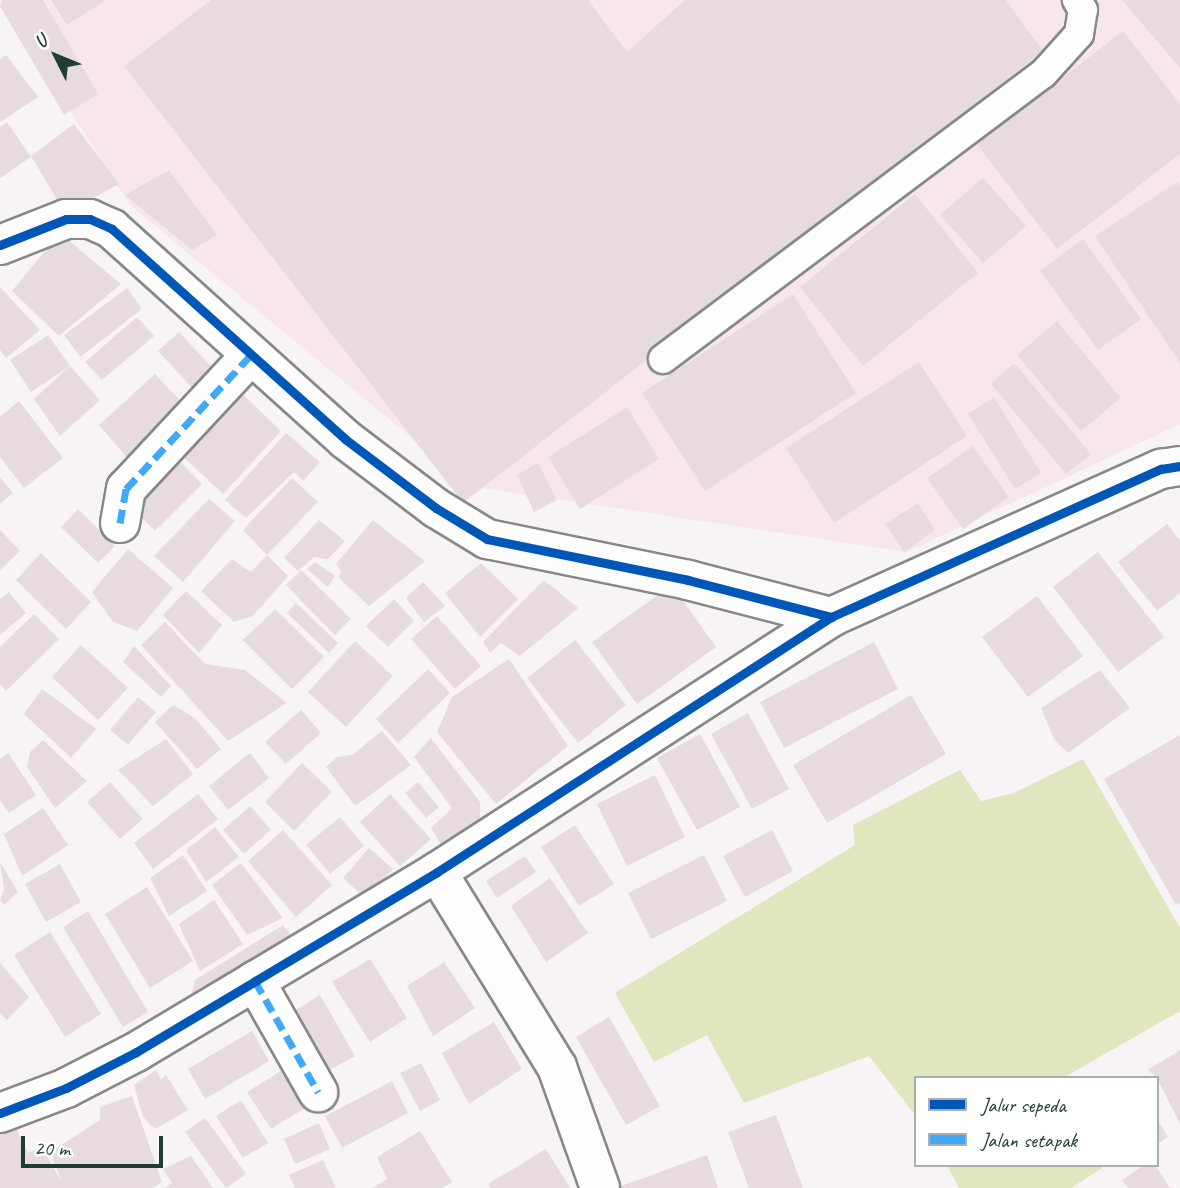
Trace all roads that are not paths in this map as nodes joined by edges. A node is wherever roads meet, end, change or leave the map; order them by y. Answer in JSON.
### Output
{"nodes":[{"id":1,"x":1077,"y":0,"type":"edge"},
{"id":2,"x":0,"y":245,"type":"edge"},
{"id":3,"x":250,"y":356,"type":"junction"},
{"id":4,"x":663,"y":359,"type":"dead end"},
{"id":5,"x":1180,"y":466,"type":"edge"},
{"id":6,"x":120,"y":523,"type":"dead end"},
{"id":7,"x":831,"y":617,"type":"junction"},
{"id":8,"x":437,"y":872,"type":"junction"},
{"id":9,"x":255,"y":981,"type":"junction"},
{"id":10,"x":318,"y":1092,"type":"dead end"},
{"id":11,"x":0,"y":1113,"type":"edge"},
{"id":12,"x":600,"y":1188,"type":"edge"}],
"edges":[{"from":1,"to":4,"type":"lane"},
{"from":2,"to":3,"type":"street"},
{"from":3,"to":6,"type":"street"},
{"from":3,"to":7,"type":"street"},
{"from":5,"to":7,"type":"street"},
{"from":7,"to":8,"type":"street"},
{"from":8,"to":9,"type":"street"},
{"from":8,"to":12,"type":"street"},
{"from":9,"to":10,"type":"street"},
{"from":9,"to":11,"type":"street"}]}
